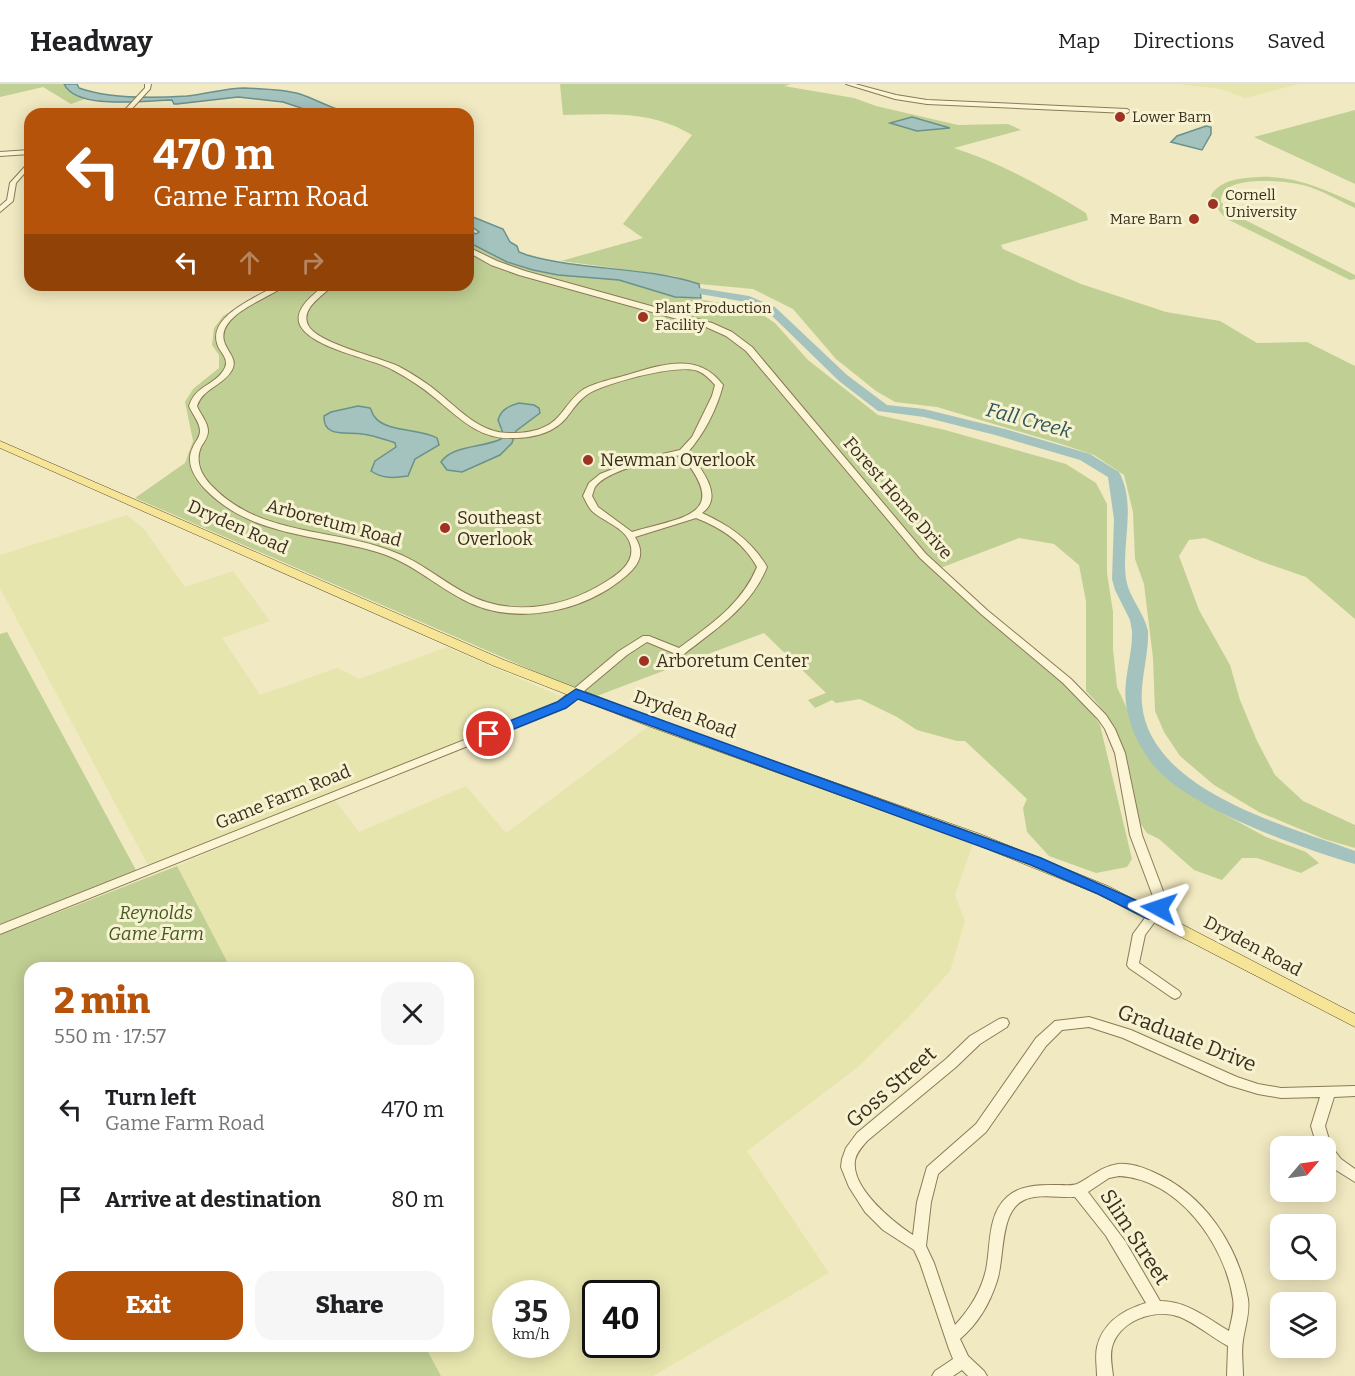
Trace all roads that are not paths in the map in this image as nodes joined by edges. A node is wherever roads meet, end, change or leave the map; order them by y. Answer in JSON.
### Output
{"nodes":[{"id":1,"x":148,"y":84,"type":"edge"},
{"id":2,"x":849,"y":84,"type":"edge"},
{"id":3,"x":130,"y":108,"type":"edge"},
{"id":4,"x":1127,"y":111,"type":"dead end"},
{"id":5,"x":24,"y":152,"type":"edge"},
{"id":6,"x":0,"y":154,"type":"edge"},
{"id":7,"x":24,"y":170,"type":"edge"},
{"id":8,"x":0,"y":210,"type":"edge"},
{"id":9,"x":474,"y":252,"type":"edge"},
{"id":10,"x":273,"y":291,"type":"edge"},
{"id":11,"x":323,"y":291,"type":"edge"},
{"id":12,"x":0,"y":444,"type":"edge"},
{"id":13,"x":682,"y":452,"type":"junction"},
{"id":14,"x":698,"y":515,"type":"junction"},
{"id":15,"x":631,"y":535,"type":"junction"},
{"id":16,"x":576,"y":694,"type":"junction"},
{"id":17,"x":1153,"y":915,"type":"junction"},
{"id":18,"x":0,"y":930,"type":"edge"},
{"id":19,"x":1175,"y":994,"type":"dead end"},
{"id":20,"x":1355,"y":1022,"type":"edge"},
{"id":21,"x":1003,"y":1023,"type":"dead end"},
{"id":22,"x":1329,"y":1091,"type":"junction"},
{"id":23,"x":1355,"y":1091,"type":"edge"},
{"id":24,"x":1321,"y":1136,"type":"edge"},
{"id":25,"x":1336,"y":1163,"type":"edge"},
{"id":26,"x":1355,"y":1176,"type":"edge"},
{"id":27,"x":1078,"y":1190,"type":"junction"},
{"id":28,"x":919,"y":1246,"type":"junction"},
{"id":29,"x":1155,"y":1306,"type":"junction"},
{"id":30,"x":952,"y":1336,"type":"junction"},
{"id":31,"x":1235,"y":1342,"type":"junction"},
{"id":32,"x":963,"y":1361,"type":"junction"},
{"id":33,"x":940,"y":1376,"type":"edge"},
{"id":34,"x":979,"y":1376,"type":"edge"},
{"id":35,"x":1105,"y":1376,"type":"edge"},
{"id":36,"x":1235,"y":1376,"type":"edge"}],
"edges":[{"from":1,"to":3,"type":"street"},
{"from":2,"to":4,"type":"street"},
{"from":5,"to":6,"type":"street"},
{"from":7,"to":8,"type":"street"},
{"from":9,"to":17,"type":"street","name":"Forest Home Drive"},
{"from":10,"to":15,"type":"street","name":"Arboretum Road"},
{"from":11,"to":13,"type":"street"},
{"from":12,"to":16,"type":"main road","name":"Dryden Road"},
{"from":13,"to":14,"type":"street"},
{"from":13,"to":15,"type":"street"},
{"from":14,"to":15,"type":"street"},
{"from":14,"to":16,"type":"street","name":"Game Farm Road"},
{"from":16,"to":17,"type":"main road","name":"Dryden Road"},
{"from":16,"to":18,"type":"street","name":"Game Farm Road"},
{"from":17,"to":19,"type":"street"},
{"from":17,"to":20,"type":"main road","name":"Dryden Road"},
{"from":21,"to":28,"type":"street","name":"Goss Street"},
{"from":22,"to":23,"type":"street","name":"Graduate Drive"},
{"from":22,"to":24,"type":"street"},
{"from":22,"to":28,"type":"street","name":"Graduate Drive"},
{"from":25,"to":26,"type":"street"},
{"from":27,"to":29,"type":"street","name":"Slim Street"},
{"from":27,"to":30,"type":"street"},
{"from":27,"to":31,"type":"street"},
{"from":28,"to":30,"type":"street","name":"Graduate Drive"},
{"from":29,"to":31,"type":"street"},
{"from":29,"to":35,"type":"street"},
{"from":30,"to":32,"type":"street","name":"Graduate Drive"},
{"from":31,"to":36,"type":"street"},
{"from":32,"to":33,"type":"street"},
{"from":32,"to":34,"type":"street","name":"Graduate Drive"}]}
